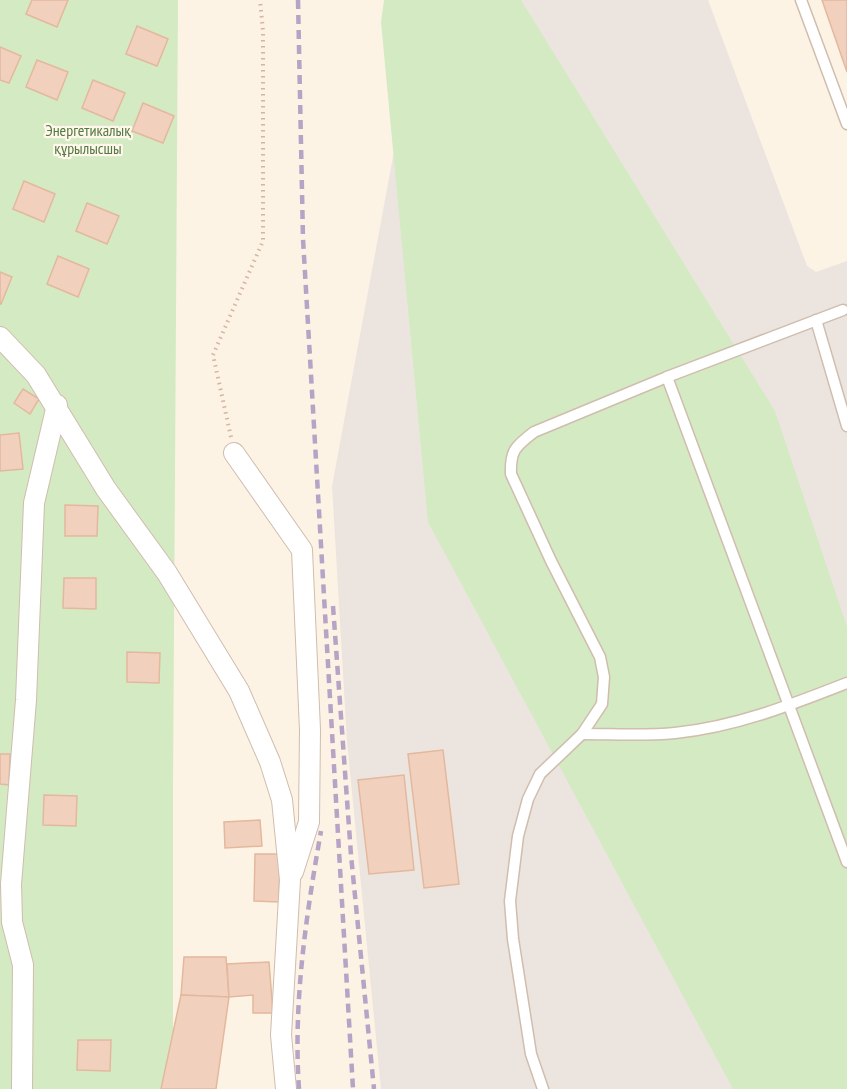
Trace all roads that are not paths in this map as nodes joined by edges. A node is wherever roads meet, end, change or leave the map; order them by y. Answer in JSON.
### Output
{"nodes":[{"id":1,"x":801,"y":0,"type":"edge"},
{"id":2,"x":847,"y":124,"type":"edge"},
{"id":3,"x":843,"y":310,"type":"dead end"},
{"id":4,"x":816,"y":320,"type":"junction"},
{"id":5,"x":0,"y":337,"type":"edge"},
{"id":6,"x":667,"y":377,"type":"junction"},
{"id":7,"x":57,"y":405,"type":"junction"},
{"id":8,"x":847,"y":426,"type":"edge"},
{"id":9,"x":234,"y":453,"type":"road end"},
{"id":10,"x":847,"y":683,"type":"edge"},
{"id":11,"x":789,"y":706,"type":"junction"},
{"id":12,"x":582,"y":734,"type":"junction"},
{"id":13,"x":847,"y":862,"type":"edge"},
{"id":14,"x":290,"y":880,"type":"junction"},
{"id":15,"x":22,"y":1089,"type":"edge"},
{"id":16,"x":286,"y":1089,"type":"edge"},
{"id":17,"x":543,"y":1089,"type":"edge"}],
"edges":[{"from":1,"to":2,"type":"lane"},
{"from":3,"to":4,"type":"lane"},
{"from":4,"to":6,"type":"lane"},
{"from":4,"to":8,"type":"lane"},
{"from":5,"to":7,"type":"street"},
{"from":6,"to":11,"type":"lane"},
{"from":6,"to":12,"type":"lane"},
{"from":7,"to":14,"type":"street"},
{"from":7,"to":15,"type":"street"},
{"from":9,"to":14,"type":"street"},
{"from":10,"to":11,"type":"lane"},
{"from":11,"to":12,"type":"lane"},
{"from":11,"to":13,"type":"lane"},
{"from":12,"to":17,"type":"lane"},
{"from":14,"to":16,"type":"street"}]}
